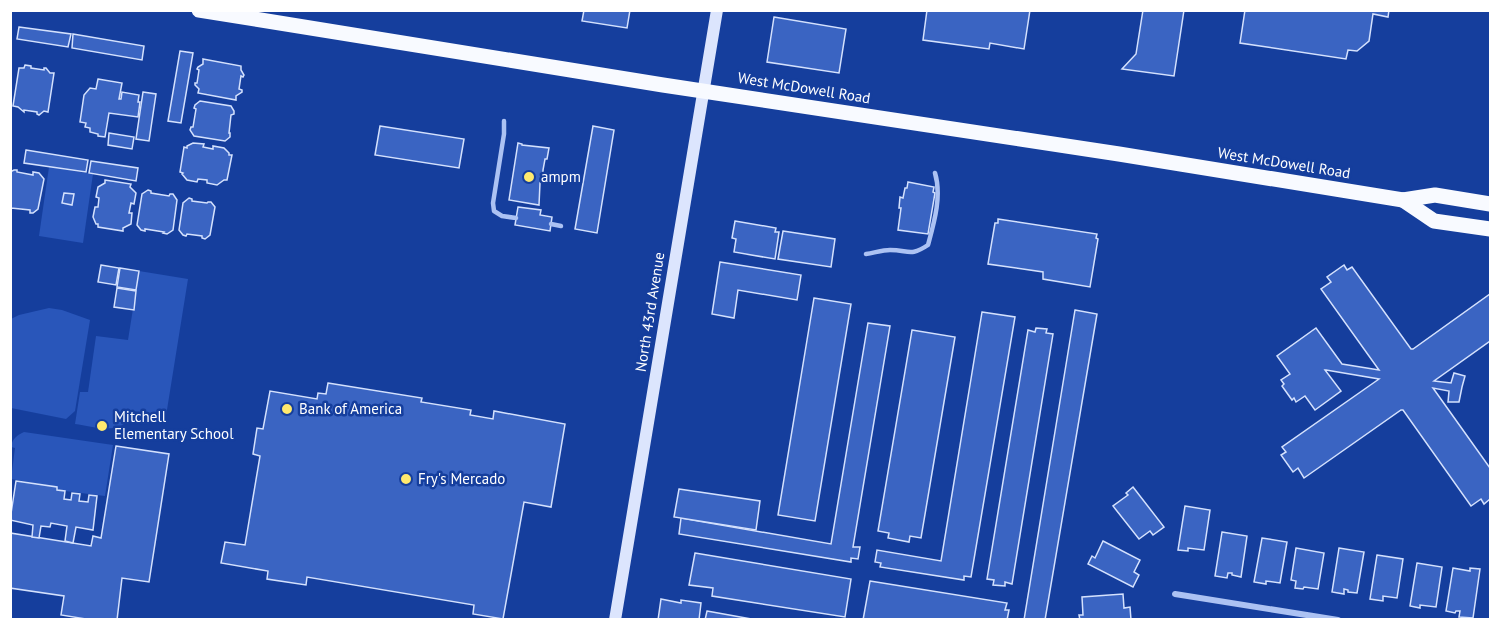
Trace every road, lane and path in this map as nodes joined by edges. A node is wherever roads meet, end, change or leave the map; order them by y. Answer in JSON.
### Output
{"nodes":[{"id":1,"x":199,"y":10,"type":"edge"},
{"id":2,"x":717,"y":10,"type":"edge"},
{"id":3,"x":702,"y":91,"type":"junction"},
{"id":4,"x":504,"y":121,"type":"dead end"},
{"id":5,"x":935,"y":174,"type":"dead end"},
{"id":6,"x":1403,"y":200,"type":"junction"},
{"id":7,"x":1491,"y":204,"type":"edge"},
{"id":8,"x":516,"y":218,"type":"dead end"},
{"id":9,"x":551,"y":224,"type":"dead end"},
{"id":10,"x":561,"y":226,"type":"dead end"},
{"id":11,"x":1491,"y":230,"type":"edge"},
{"id":12,"x":866,"y":254,"type":"dead end"},
{"id":13,"x":1175,"y":594,"type":"dead end"},
{"id":14,"x":615,"y":620,"type":"edge"},
{"id":15,"x":1338,"y":620,"type":"edge"}],
"edges":[{"from":1,"to":3,"type":"main road","name":"West McDowell Road"},
{"from":2,"to":3,"type":"main road","name":"North 43rd Avenue"},
{"from":3,"to":6,"type":"main road","name":"West McDowell Road"},
{"from":3,"to":14,"type":"main road","name":"North 43rd Avenue"},
{"from":4,"to":8,"type":"lane"},
{"from":5,"to":12,"type":"lane"},
{"from":6,"to":7,"type":"main road","name":"West McDowell Road"},
{"from":6,"to":11,"type":"main road","name":"West McDowell Road"},
{"from":9,"to":10,"type":"lane"},
{"from":13,"to":15,"type":"street"}]}
